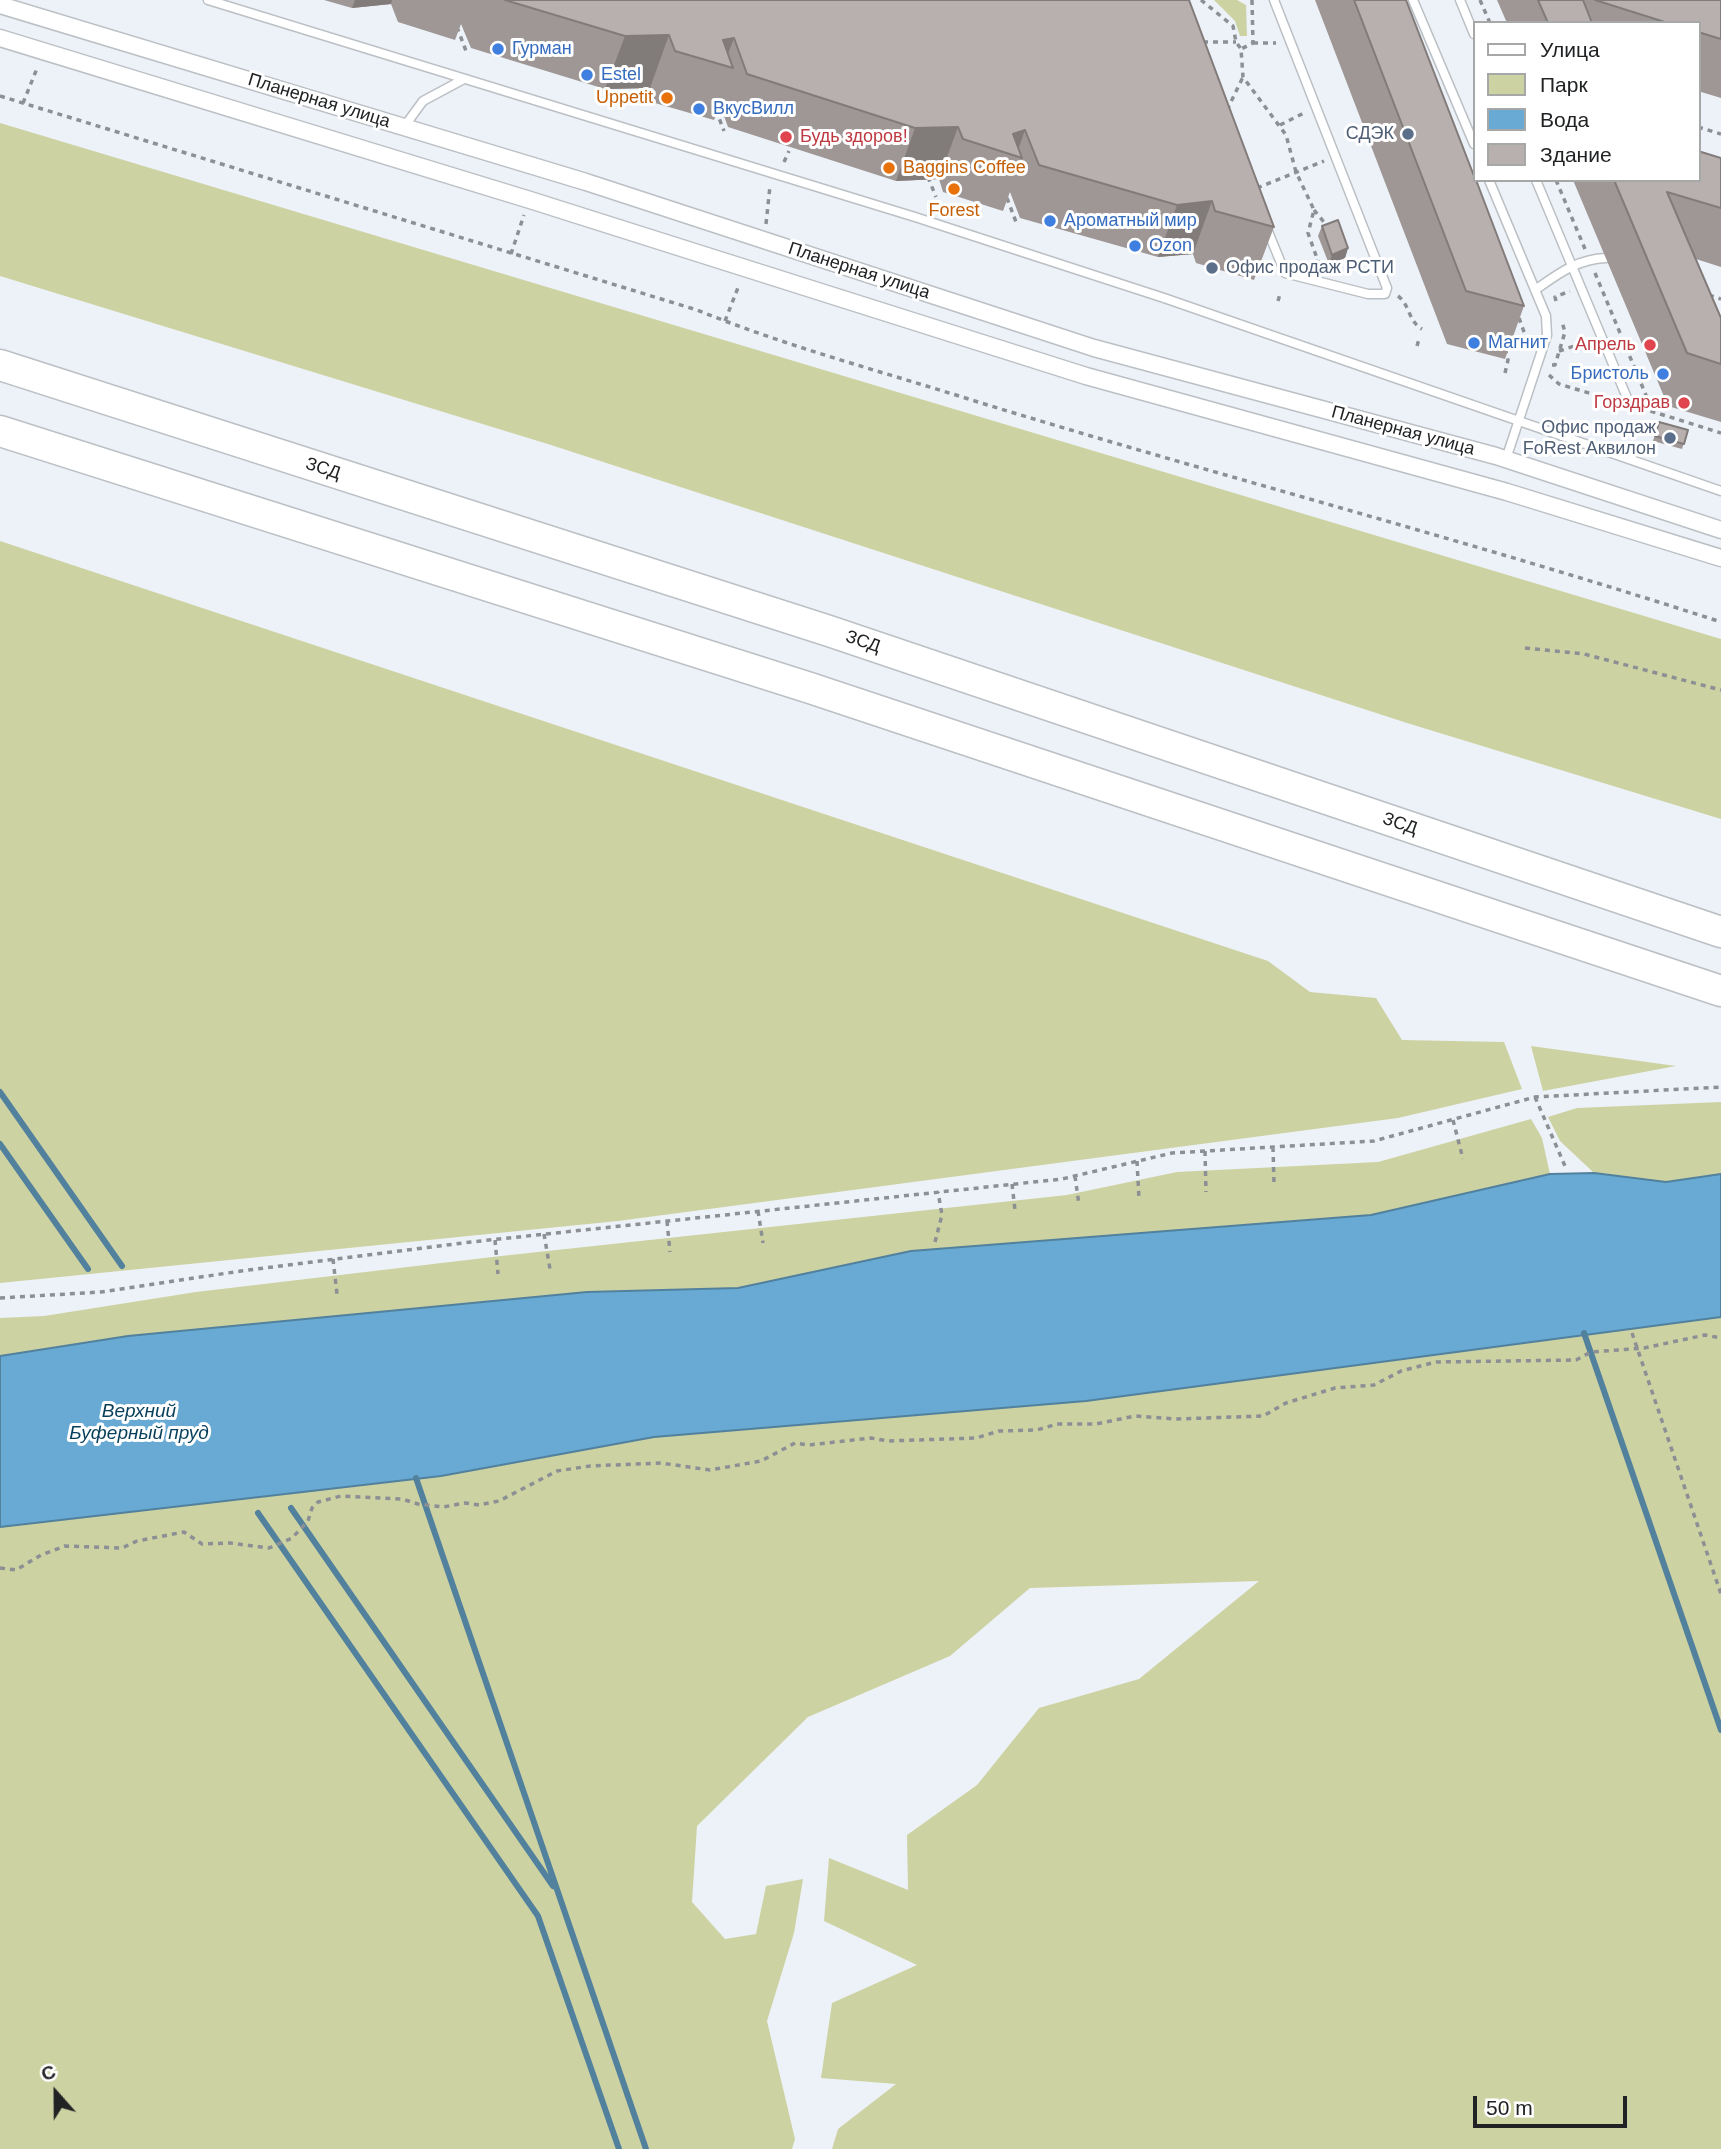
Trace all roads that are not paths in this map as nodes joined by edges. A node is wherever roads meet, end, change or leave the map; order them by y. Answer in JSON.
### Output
{"nodes":[{"id":1,"x":208,"y":0,"type":"edge"},
{"id":2,"x":1274,"y":0,"type":"edge"},
{"id":3,"x":1413,"y":0,"type":"edge"},
{"id":4,"x":1460,"y":0,"type":"edge"},
{"id":5,"x":0,"y":5,"type":"edge"},
{"id":6,"x":1472,"y":29,"type":"edge"},
{"id":7,"x":0,"y":38,"type":"edge"},
{"id":8,"x":464,"y":79,"type":"junction"},
{"id":9,"x":404,"y":127,"type":"junction"},
{"id":10,"x":1472,"y":139,"type":"edge"},
{"id":11,"x":1490,"y":182,"type":"edge"},
{"id":12,"x":1537,"y":182,"type":"edge"},
{"id":13,"x":1252,"y":190,"type":"edge"},
{"id":14,"x":1606,"y":258,"type":"dead end"},
{"id":15,"x":1572,"y":265,"type":"junction"},
{"id":16,"x":1535,"y":290,"type":"junction"},
{"id":17,"x":0,"y":365,"type":"edge"},
{"id":18,"x":1625,"y":404,"type":"road end"},
{"id":19,"x":1519,"y":421,"type":"junction"},
{"id":20,"x":0,"y":431,"type":"edge"},
{"id":21,"x":1506,"y":459,"type":"junction"},
{"id":22,"x":1721,"y":491,"type":"edge"},
{"id":23,"x":1721,"y":530,"type":"edge"},
{"id":24,"x":1721,"y":558,"type":"edge"},
{"id":25,"x":1721,"y":932,"type":"edge"},
{"id":26,"x":1721,"y":991,"type":"edge"}],
"edges":[{"from":1,"to":8,"type":"lane"},
{"from":2,"to":13,"type":"lane"},
{"from":3,"to":10,"type":"lane"},
{"from":4,"to":6,"type":"lane"},
{"from":5,"to":9,"type":"street","name":"Планерная улица"},
{"from":7,"to":24,"type":"street","name":"Планерная улица"},
{"from":8,"to":9,"type":"lane"},
{"from":8,"to":19,"type":"lane"},
{"from":9,"to":21,"type":"street","name":"Планерная улица"},
{"from":11,"to":16,"type":"lane"},
{"from":12,"to":15,"type":"lane"},
{"from":14,"to":15,"type":"lane"},
{"from":15,"to":16,"type":"lane"},
{"from":15,"to":18,"type":"lane"},
{"from":16,"to":19,"type":"lane"},
{"from":17,"to":25,"type":"highway","name":"ЗСД"},
{"from":19,"to":21,"type":"lane"},
{"from":19,"to":22,"type":"lane"},
{"from":20,"to":26,"type":"highway"},
{"from":21,"to":23,"type":"street","name":"Планерная улица"}]}
